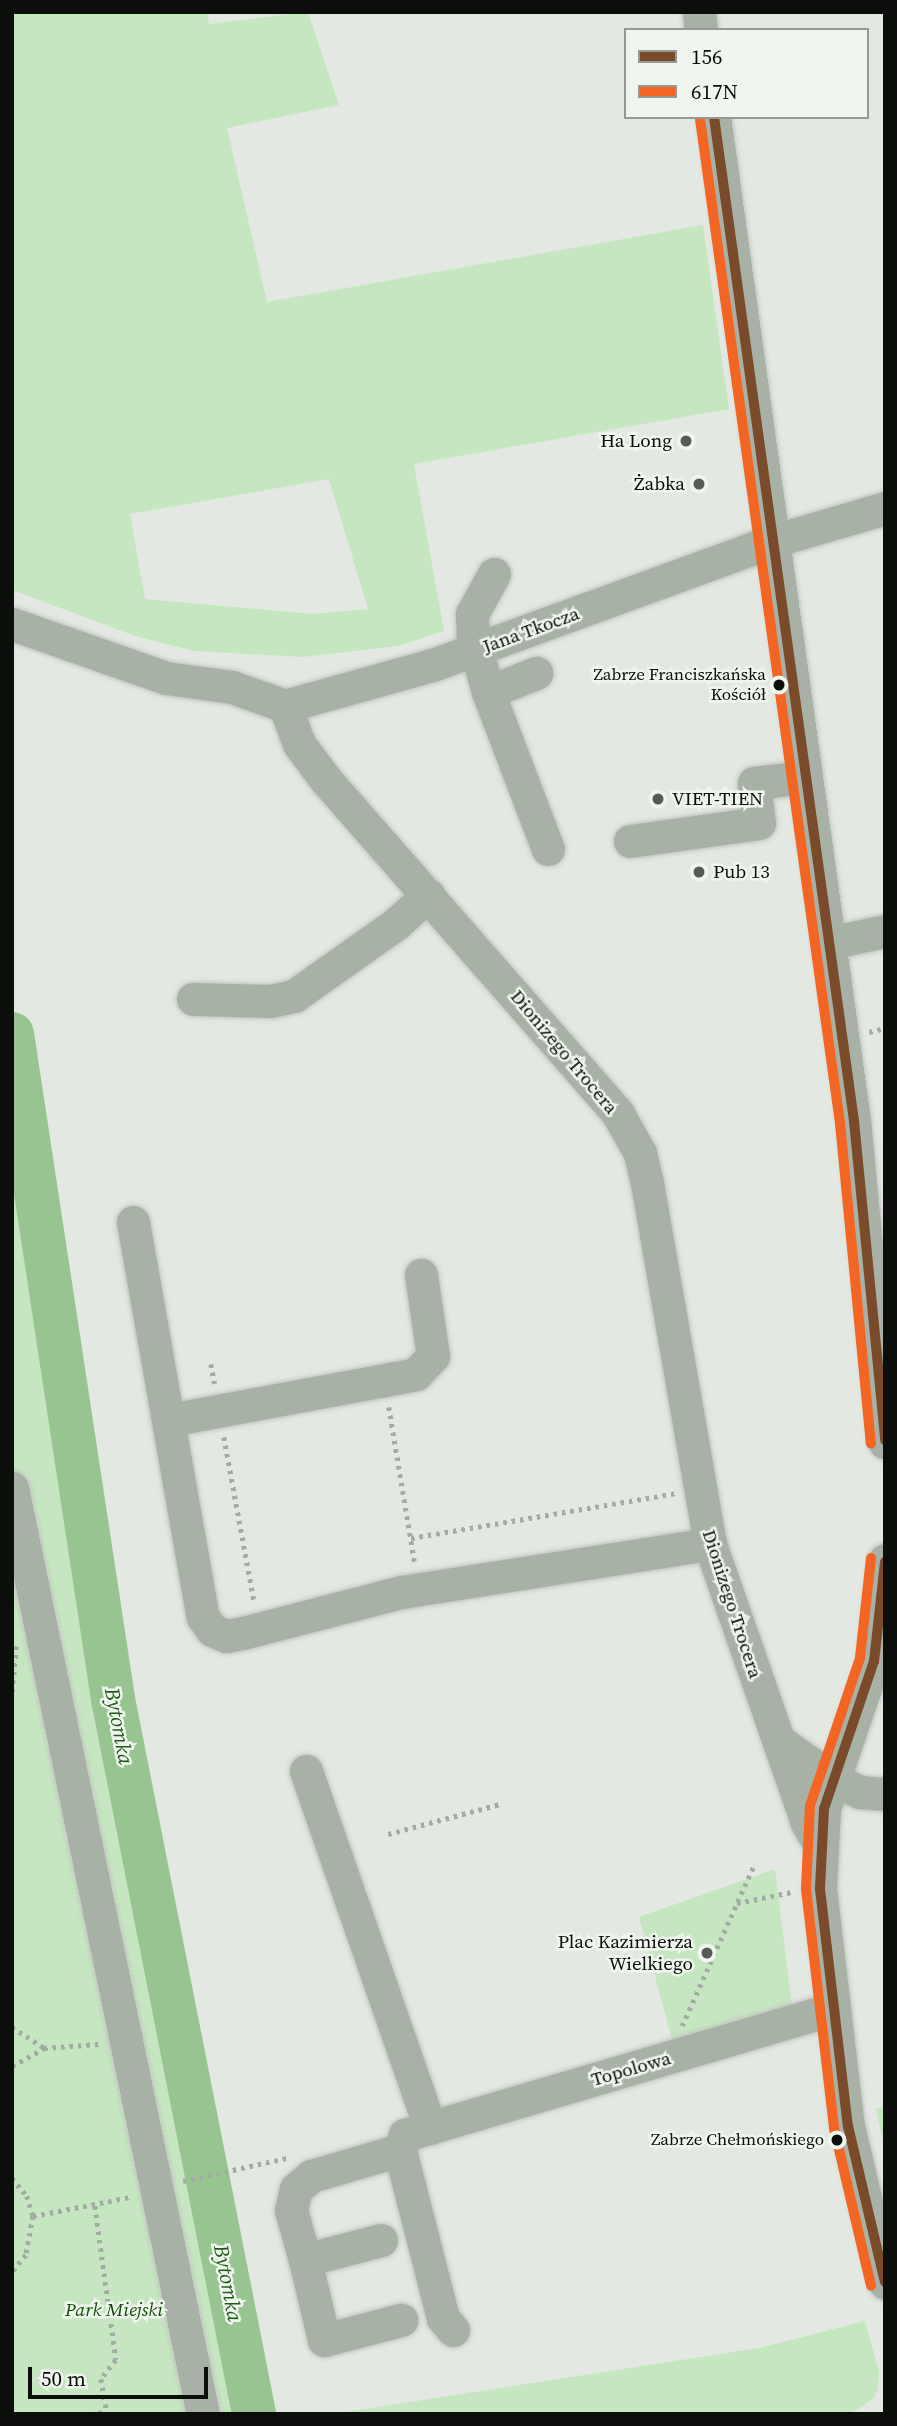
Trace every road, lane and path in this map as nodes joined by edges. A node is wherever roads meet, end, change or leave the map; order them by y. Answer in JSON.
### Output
{"nodes":[{"id":1,"x":713,"y":119,"type":"edge"},
{"id":2,"x":885,"y":508,"type":"edge"},
{"id":3,"x":773,"y":541,"type":"junction"},
{"id":4,"x":494,"y":574,"type":"dead end"},
{"id":5,"x":12,"y":624,"type":"edge"},
{"id":6,"x":477,"y":649,"type":"junction"},
{"id":7,"x":536,"y":673,"type":"dead end"},
{"id":8,"x":488,"y":692,"type":"junction"},
{"id":9,"x":285,"y":706,"type":"junction"},
{"id":10,"x":805,"y":777,"type":"junction"},
{"id":11,"x":630,"y":841,"type":"dead end"},
{"id":12,"x":548,"y":849,"type":"dead end"},
{"id":13,"x":428,"y":895,"type":"junction"},
{"id":14,"x":885,"y":931,"type":"edge"},
{"id":15,"x":829,"y":943,"type":"junction"},
{"id":16,"x":193,"y":999,"type":"dead end"},
{"id":17,"x":875,"y":1218,"type":"edge"},
{"id":18,"x":134,"y":1222,"type":"dead end"},
{"id":19,"x":421,"y":1275,"type":"dead end"},
{"id":20,"x":211,"y":1364,"type":"dead end"},
{"id":21,"x":385,"y":1380,"type":"junction"},
{"id":22,"x":219,"y":1411,"type":"junction"},
{"id":23,"x":169,"y":1420,"type":"junction"},
{"id":24,"x":885,"y":1443,"type":"edge"},
{"id":25,"x":12,"y":1488,"type":"edge"},
{"id":26,"x":684,"y":1492,"type":"dead end"},
{"id":27,"x":411,"y":1538,"type":"junction"},
{"id":28,"x":710,"y":1544,"type":"junction"},
{"id":29,"x":885,"y":1560,"type":"edge"},
{"id":30,"x":419,"y":1589,"type":"junction"},
{"id":31,"x":259,"y":1629,"type":"junction"},
{"id":32,"x":779,"y":1741,"type":"junction"},
{"id":33,"x":306,"y":1772,"type":"dead end"},
{"id":34,"x":834,"y":1780,"type":"junction"},
{"id":35,"x":885,"y":1794,"type":"edge"},
{"id":36,"x":500,"y":1804,"type":"dead end"},
{"id":37,"x":388,"y":1834,"type":"dead end"},
{"id":38,"x":821,"y":1846,"type":"junction"},
{"id":39,"x":753,"y":1867,"type":"dead end"},
{"id":40,"x":793,"y":1891,"type":"dead end"},
{"id":41,"x":737,"y":1903,"type":"junction"},
{"id":42,"x":832,"y":2009,"type":"junction"},
{"id":43,"x":12,"y":2027,"type":"edge"},
{"id":44,"x":126,"y":2038,"type":"junction"},
{"id":45,"x":44,"y":2048,"type":"junction"},
{"id":46,"x":667,"y":2058,"type":"junction"},
{"id":47,"x":12,"y":2066,"type":"edge"},
{"id":48,"x":412,"y":2138,"type":"junction"},
{"id":49,"x":260,"y":2164,"type":"dead end"},
{"id":50,"x":12,"y":2178,"type":"edge"},
{"id":51,"x":168,"y":2186,"type":"junction"},
{"id":52,"x":95,"y":2206,"type":"junction"},
{"id":53,"x":33,"y":2216,"type":"junction"},
{"id":54,"x":381,"y":2240,"type":"dead end"},
{"id":55,"x":304,"y":2260,"type":"junction"},
{"id":56,"x":12,"y":2272,"type":"edge"},
{"id":57,"x":885,"y":2283,"type":"edge"},
{"id":58,"x":401,"y":2320,"type":"dead end"},
{"id":59,"x":453,"y":2330,"type":"dead end"},
{"id":60,"x":106,"y":2413,"type":"edge"},
{"id":61,"x":90,"y":2414,"type":"edge"},
{"id":62,"x":203,"y":2414,"type":"edge"}],
"edges":[{"from":1,"to":3,"type":"street"},
{"from":2,"to":3,"type":"street","name":"Jana Tkocza"},
{"from":3,"to":6,"type":"street","name":"Jana Tkocza"},
{"from":3,"to":10,"type":"street"},
{"from":4,"to":6,"type":"street"},
{"from":5,"to":9,"type":"street"},
{"from":6,"to":8,"type":"street"},
{"from":6,"to":9,"type":"street","name":"Jana Tkocza"},
{"from":7,"to":8,"type":"street"},
{"from":8,"to":12,"type":"street"},
{"from":9,"to":13,"type":"street","name":"Dionizego Trocera"},
{"from":10,"to":11,"type":"street"},
{"from":10,"to":15,"type":"street"},
{"from":13,"to":16,"type":"street"},
{"from":13,"to":28,"type":"street","name":"Dionizego Trocera"},
{"from":14,"to":15,"type":"street"},
{"from":15,"to":17,"type":"street"},
{"from":17,"to":24,"type":"street"},
{"from":18,"to":23,"type":"street"},
{"from":19,"to":21,"type":"street"},
{"from":20,"to":22,"type":"path"},
{"from":21,"to":22,"type":"street"},
{"from":21,"to":27,"type":"path"},
{"from":22,"to":23,"type":"street"},
{"from":22,"to":31,"type":"path"},
{"from":23,"to":31,"type":"street"},
{"from":25,"to":44,"type":"street"},
{"from":26,"to":27,"type":"path"},
{"from":27,"to":30,"type":"path"},
{"from":28,"to":30,"type":"street"},
{"from":28,"to":32,"type":"street","name":"Dionizego Trocera"},
{"from":29,"to":34,"type":"street"},
{"from":30,"to":31,"type":"street"},
{"from":32,"to":34,"type":"street"},
{"from":32,"to":38,"type":"street","name":"Dionizego Trocera"},
{"from":33,"to":48,"type":"street"},
{"from":34,"to":35,"type":"street"},
{"from":34,"to":38,"type":"street"},
{"from":36,"to":37,"type":"path"},
{"from":38,"to":42,"type":"street"},
{"from":39,"to":41,"type":"path"},
{"from":40,"to":41,"type":"path"},
{"from":41,"to":46,"type":"path"},
{"from":42,"to":46,"type":"street","name":"Topolowa"},
{"from":42,"to":57,"type":"street"},
{"from":43,"to":45,"type":"path"},
{"from":44,"to":45,"type":"path"},
{"from":44,"to":51,"type":"street"},
{"from":45,"to":47,"type":"path"},
{"from":46,"to":48,"type":"street","name":"Topolowa"},
{"from":48,"to":55,"type":"street","name":"Topolowa"},
{"from":48,"to":59,"type":"street"},
{"from":49,"to":51,"type":"path"},
{"from":50,"to":53,"type":"path"},
{"from":51,"to":52,"type":"path"},
{"from":51,"to":62,"type":"street"},
{"from":52,"to":53,"type":"path"},
{"from":52,"to":60,"type":"path"},
{"from":53,"to":56,"type":"path"},
{"from":54,"to":55,"type":"street"},
{"from":55,"to":58,"type":"street","name":"Topolowa"},
{"from":60,"to":61,"type":"path"}]}
